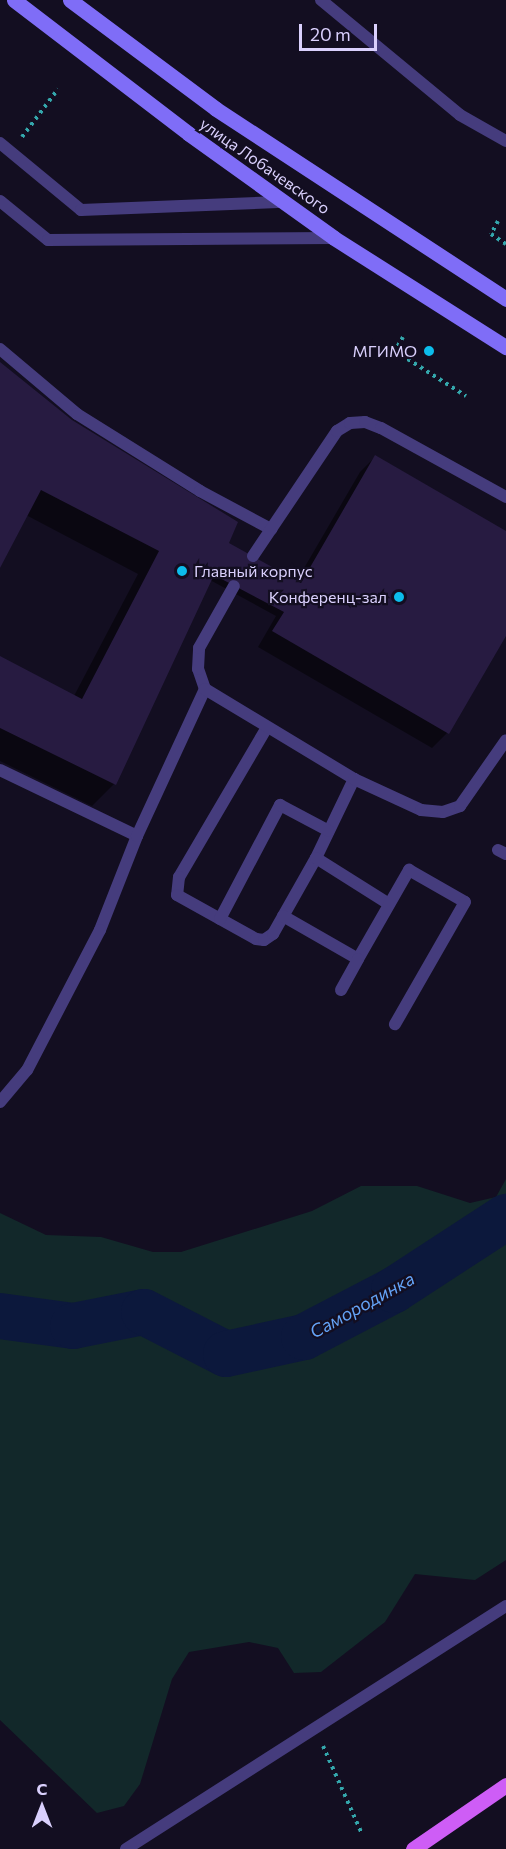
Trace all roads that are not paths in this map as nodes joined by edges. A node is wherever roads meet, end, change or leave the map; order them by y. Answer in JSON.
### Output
{"nodes":[{"id":1,"x":14,"y":0,"type":"edge"},
{"id":2,"x":70,"y":0,"type":"edge"},
{"id":3,"x":321,"y":0,"type":"edge"},
{"id":4,"x":506,"y":141,"type":"edge"},
{"id":5,"x":0,"y":143,"type":"edge"},
{"id":6,"x":0,"y":201,"type":"edge"},
{"id":7,"x":284,"y":202,"type":"junction"},
{"id":8,"x":334,"y":238,"type":"junction"},
{"id":9,"x":506,"y":299,"type":"edge"},
{"id":10,"x":506,"y":347,"type":"edge"},
{"id":11,"x":0,"y":349,"type":"edge"},
{"id":12,"x":506,"y":497,"type":"edge"},
{"id":13,"x":270,"y":529,"type":"junction"},
{"id":14,"x":254,"y":556,"type":"dead end"},
{"id":15,"x":234,"y":585,"type":"dead end"},
{"id":16,"x":205,"y":689,"type":"junction"},
{"id":17,"x":266,"y":729,"type":"junction"},
{"id":18,"x":506,"y":741,"type":"edge"},
{"id":19,"x":0,"y":770,"type":"edge"},
{"id":20,"x":354,"y":779,"type":"junction"},
{"id":21,"x":329,"y":831,"type":"junction"},
{"id":22,"x":137,"y":836,"type":"junction"},
{"id":23,"x":316,"y":858,"type":"junction"},
{"id":24,"x":389,"y":904,"type":"junction"},
{"id":25,"x":283,"y":916,"type":"junction"},
{"id":26,"x":220,"y":919,"type":"junction"},
{"id":27,"x":358,"y":959,"type":"junction"},
{"id":28,"x":341,"y":990,"type":"dead end"},
{"id":29,"x":395,"y":1024,"type":"dead end"},
{"id":30,"x":0,"y":1102,"type":"edge"},
{"id":31,"x":506,"y":1606,"type":"edge"},
{"id":32,"x":506,"y":1785,"type":"edge"},
{"id":33,"x":126,"y":1849,"type":"edge"},
{"id":34,"x":413,"y":1849,"type":"edge"}],
"edges":[{"from":1,"to":7,"type":"main road","name":"улица Лобачевского"},
{"from":2,"to":9,"type":"main road","name":"улица Лобачевского"},
{"from":3,"to":4,"type":"lane"},
{"from":5,"to":7,"type":"lane"},
{"from":6,"to":8,"type":"lane"},
{"from":7,"to":8,"type":"main road","name":"улица Лобачевского"},
{"from":8,"to":10,"type":"main road","name":"улица Лобачевского"},
{"from":11,"to":13,"type":"lane"},
{"from":12,"to":13,"type":"lane"},
{"from":13,"to":14,"type":"lane"},
{"from":15,"to":16,"type":"lane"},
{"from":16,"to":17,"type":"lane"},
{"from":16,"to":22,"type":"lane"},
{"from":17,"to":20,"type":"lane"},
{"from":17,"to":26,"type":"lane"},
{"from":18,"to":20,"type":"lane"},
{"from":19,"to":22,"type":"lane"},
{"from":20,"to":21,"type":"lane"},
{"from":21,"to":23,"type":"lane"},
{"from":21,"to":26,"type":"lane"},
{"from":22,"to":30,"type":"lane"},
{"from":23,"to":24,"type":"lane"},
{"from":23,"to":25,"type":"lane"},
{"from":24,"to":27,"type":"lane"},
{"from":24,"to":29,"type":"lane"},
{"from":25,"to":26,"type":"lane"},
{"from":25,"to":27,"type":"lane"},
{"from":27,"to":28,"type":"lane"},
{"from":31,"to":33,"type":"lane"},
{"from":32,"to":34,"type":"main road"}]}
